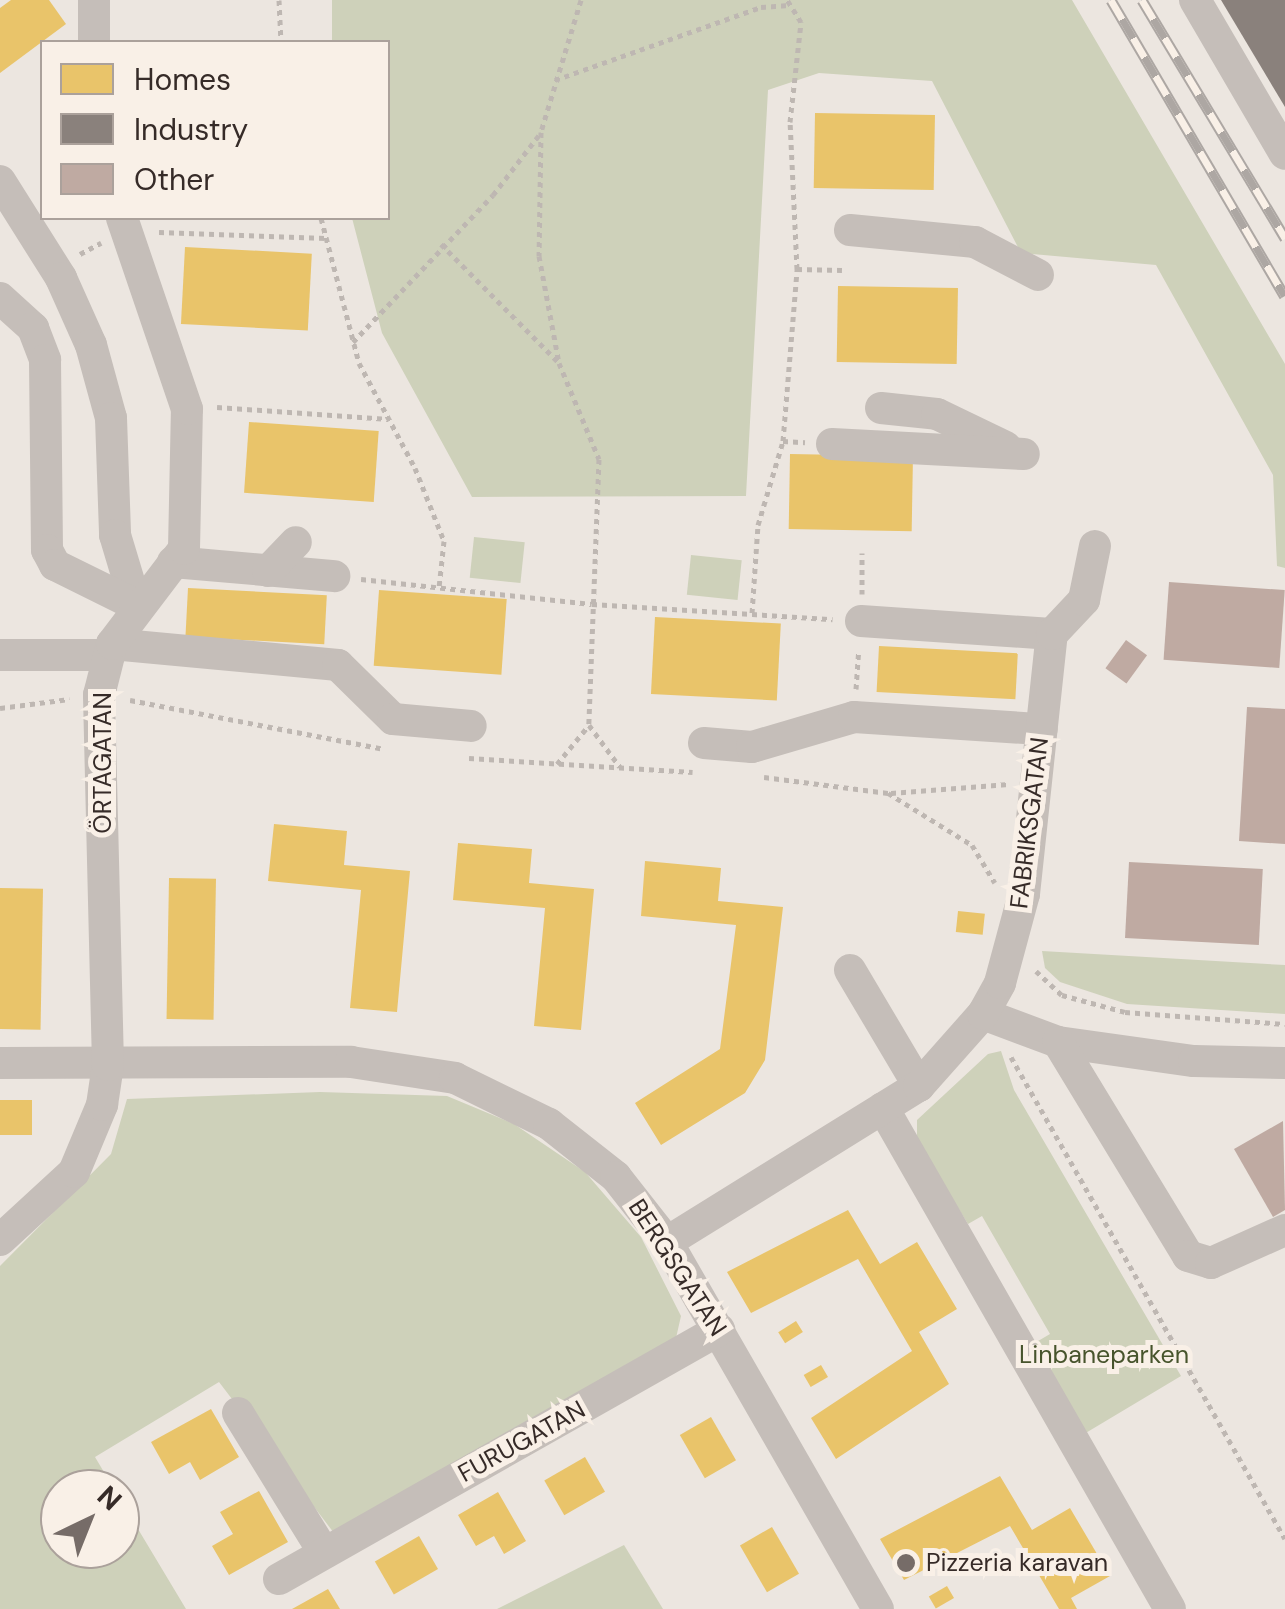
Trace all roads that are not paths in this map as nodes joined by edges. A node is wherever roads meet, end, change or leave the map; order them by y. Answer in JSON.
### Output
{"nodes":[{"id":1,"x":94,"y":0,"type":"edge"},
{"id":2,"x":1195,"y":0,"type":"edge"},
{"id":3,"x":94,"y":40,"type":"edge"},
{"id":4,"x":1285,"y":154,"type":"edge"},
{"id":5,"x":0,"y":181,"type":"edge"},
{"id":6,"x":124,"y":224,"type":"edge"},
{"id":7,"x":850,"y":230,"type":"dead end"},
{"id":8,"x":1038,"y":275,"type":"dead end"},
{"id":9,"x":0,"y":298,"type":"edge"},
{"id":10,"x":881,"y":408,"type":"dead end"},
{"id":11,"x":832,"y":444,"type":"dead end"},
{"id":12,"x":296,"y":542,"type":"dead end"},
{"id":13,"x":1094,"y":546,"type":"dead end"},
{"id":14,"x":173,"y":562,"type":"junction"},
{"id":15,"x":268,"y":570,"type":"junction"},
{"id":16,"x":334,"y":576,"type":"road end"},
{"id":17,"x":136,"y":605,"type":"junction"},
{"id":18,"x":861,"y":621,"type":"road end"},
{"id":19,"x":1052,"y":634,"type":"junction"},
{"id":20,"x":110,"y":650,"type":"junction"},
{"id":21,"x":0,"y":656,"type":"edge"},
{"id":22,"x":1042,"y":730,"type":"junction"},
{"id":23,"x":468,"y":742,"type":"road end"},
{"id":24,"x":701,"y":758,"type":"road end"},
{"id":25,"x":850,"y":970,"type":"dead end"},
{"id":26,"x":998,"y":1020,"type":"junction"},
{"id":27,"x":1058,"y":1042,"type":"junction"},
{"id":28,"x":0,"y":1063,"type":"edge"},
{"id":29,"x":1285,"y":1063,"type":"edge"},
{"id":30,"x":108,"y":1065,"type":"junction"},
{"id":31,"x":919,"y":1086,"type":"junction"},
{"id":32,"x":883,"y":1108,"type":"junction"},
{"id":33,"x":1285,"y":1230,"type":"edge"},
{"id":34,"x":0,"y":1240,"type":"edge"},
{"id":35,"x":666,"y":1242,"type":"junction"},
{"id":36,"x":719,"y":1330,"type":"junction"},
{"id":37,"x":238,"y":1413,"type":"dead end"},
{"id":38,"x":324,"y":1554,"type":"junction"},
{"id":39,"x":279,"y":1579,"type":"dead end"},
{"id":40,"x":878,"y":1609,"type":"edge"},
{"id":41,"x":1170,"y":1609,"type":"edge"}],
"edges":[{"from":1,"to":3,"type":"street"},
{"from":2,"to":4,"type":"street"},
{"from":5,"to":17,"type":"street"},
{"from":6,"to":14,"type":"street","name":"ÖRTAGATAN"},
{"from":7,"to":8,"type":"street"},
{"from":9,"to":17,"type":"street"},
{"from":10,"to":11,"type":"street"},
{"from":12,"to":15,"type":"street"},
{"from":13,"to":19,"type":"street"},
{"from":14,"to":15,"type":"street"},
{"from":14,"to":17,"type":"street","name":"ÖRTAGATAN"},
{"from":15,"to":16,"type":"street"},
{"from":17,"to":20,"type":"street","name":"ÖRTAGATAN"},
{"from":18,"to":19,"type":"street"},
{"from":19,"to":22,"type":"street","name":"FABRIKSGATAN"},
{"from":20,"to":21,"type":"street"},
{"from":20,"to":23,"type":"street"},
{"from":20,"to":30,"type":"street","name":"ÖRTAGATAN"},
{"from":22,"to":24,"type":"street"},
{"from":22,"to":26,"type":"street","name":"FABRIKSGATAN"},
{"from":25,"to":31,"type":"street"},
{"from":26,"to":27,"type":"street"},
{"from":26,"to":31,"type":"street","name":"FABRIKSGATAN"},
{"from":27,"to":29,"type":"street"},
{"from":27,"to":33,"type":"street"},
{"from":28,"to":30,"type":"street","name":"BERGSGATAN"},
{"from":30,"to":34,"type":"street","name":"ÖRTAGATAN"},
{"from":30,"to":35,"type":"street","name":"BERGSGATAN"},
{"from":31,"to":32,"type":"street","name":"FABRIKSGATAN"},
{"from":32,"to":35,"type":"street","name":"FABRIKSGATAN"},
{"from":32,"to":41,"type":"street"},
{"from":35,"to":36,"type":"street","name":"BERGSGATAN"},
{"from":36,"to":38,"type":"street","name":"FURUGATAN"},
{"from":36,"to":40,"type":"street","name":"BERGSGATAN"},
{"from":37,"to":38,"type":"street"},
{"from":38,"to":39,"type":"street","name":"FURUGATAN"}]}
